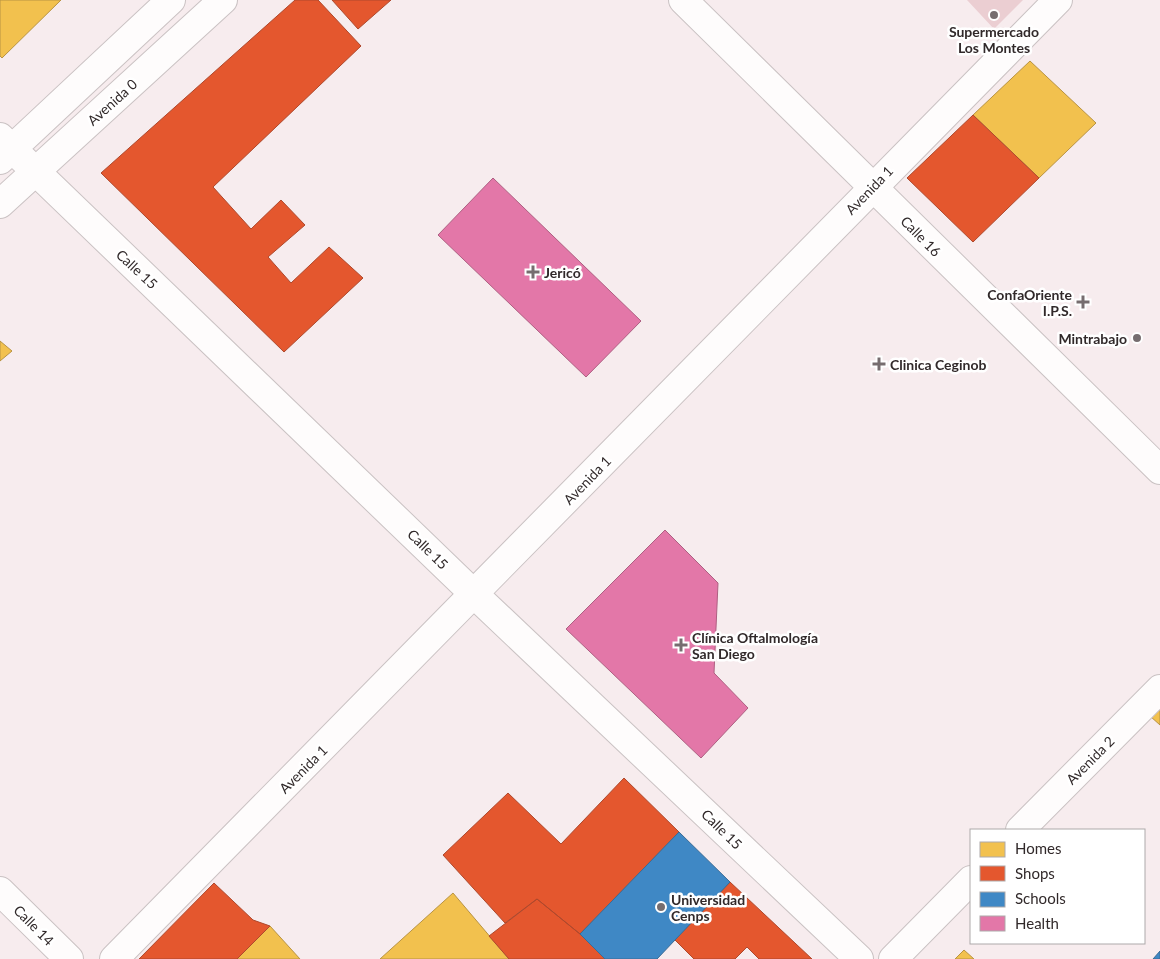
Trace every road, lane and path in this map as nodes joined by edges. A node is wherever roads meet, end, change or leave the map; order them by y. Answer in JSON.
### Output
{"nodes":[{"id":1,"x":171,"y":0,"type":"edge"},
{"id":2,"x":223,"y":0,"type":"edge"},
{"id":3,"x":683,"y":0,"type":"edge"},
{"id":4,"x":1058,"y":0,"type":"edge"},
{"id":5,"x":4,"y":149,"type":"edge"},
{"id":6,"x":34,"y":172,"type":"junction"},
{"id":7,"x":872,"y":187,"type":"junction"},
{"id":8,"x":0,"y":204,"type":"edge"},
{"id":9,"x":1160,"y":470,"type":"edge"},
{"id":10,"x":475,"y":594,"type":"junction"},
{"id":11,"x":1160,"y":689,"type":"edge"},
{"id":12,"x":1021,"y":829,"type":"edge"},
{"id":13,"x":970,"y":881,"type":"edge"},
{"id":14,"x":0,"y":891,"type":"edge"},
{"id":15,"x":69,"y":959,"type":"edge"},
{"id":16,"x":114,"y":959,"type":"edge"},
{"id":17,"x":859,"y":959,"type":"edge"},
{"id":18,"x":893,"y":959,"type":"edge"}],
"edges":[{"from":1,"to":5,"type":"street"},
{"from":2,"to":6,"type":"street","name":"Avenida 0"},
{"from":3,"to":7,"type":"street","name":"Calle 16"},
{"from":4,"to":7,"type":"street","name":"Avenida 1"},
{"from":5,"to":6,"type":"street","name":"Calle 15"},
{"from":6,"to":8,"type":"street","name":"Avenida 0"},
{"from":6,"to":10,"type":"street","name":"Calle 15"},
{"from":7,"to":9,"type":"street","name":"Calle 16"},
{"from":7,"to":10,"type":"street","name":"Avenida 1"},
{"from":10,"to":16,"type":"street","name":"Avenida 1"},
{"from":10,"to":17,"type":"street","name":"Calle 15"},
{"from":11,"to":12,"type":"street","name":"Avenida 2"},
{"from":13,"to":18,"type":"street"},
{"from":14,"to":15,"type":"street","name":"Calle 14"}]}
